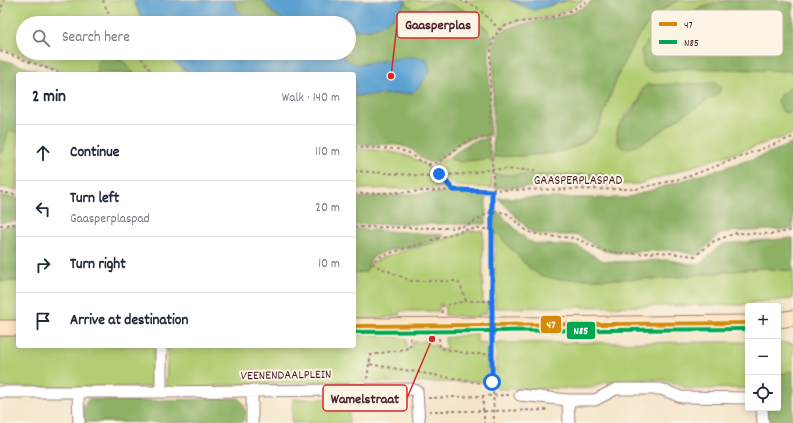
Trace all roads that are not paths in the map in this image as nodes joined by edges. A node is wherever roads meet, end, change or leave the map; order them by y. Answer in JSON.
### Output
{"nodes":[{"id":1,"x":793,"y":318,"type":"edge"},
{"id":2,"x":781,"y":320,"type":"edge"},
{"id":3,"x":745,"y":323,"type":"edge"},
{"id":4,"x":356,"y":326,"type":"edge"},
{"id":5,"x":781,"y":326,"type":"edge"},
{"id":6,"x":793,"y":327,"type":"edge"},
{"id":7,"x":0,"y":328,"type":"edge"},
{"id":8,"x":16,"y":328,"type":"edge"},
{"id":9,"x":161,"y":348,"type":"edge"},
{"id":10,"x":252,"y":390,"type":"junction"},
{"id":11,"x":0,"y":392,"type":"edge"},
{"id":12,"x":78,"y":392,"type":"junction"},
{"id":13,"x":161,"y":392,"type":"junction"},
{"id":14,"x":520,"y":395,"type":"road end"},
{"id":15,"x":745,"y":398,"type":"edge"},
{"id":16,"x":568,"y":405,"type":"junction"},
{"id":17,"x":762,"y":411,"type":"edge"},
{"id":18,"x":79,"y":423,"type":"edge"},
{"id":19,"x":252,"y":423,"type":"edge"},
{"id":20,"x":420,"y":423,"type":"edge"},
{"id":21,"x":569,"y":423,"type":"edge"},
{"id":22,"x":763,"y":423,"type":"edge"}],
"edges":[{"from":1,"to":2,"type":"street"},
{"from":3,"to":4,"type":"street","bridge":true},
{"from":5,"to":6,"type":"street"},
{"from":7,"to":8,"type":"street"},
{"from":9,"to":13,"type":"street"},
{"from":10,"to":13,"type":"street","name":"VEENENDAALPLEIN"},
{"from":10,"to":19,"type":"street"},
{"from":10,"to":20,"type":"street","name":"VEENENDAALPLEIN"},
{"from":11,"to":12,"type":"street","name":"VEENENDAALPLEIN"},
{"from":12,"to":13,"type":"street","name":"VEENENDAALPLEIN"},
{"from":12,"to":18,"type":"street"},
{"from":14,"to":16,"type":"street"},
{"from":15,"to":16,"type":"street"},
{"from":16,"to":21,"type":"street"},
{"from":17,"to":22,"type":"street"}]}
